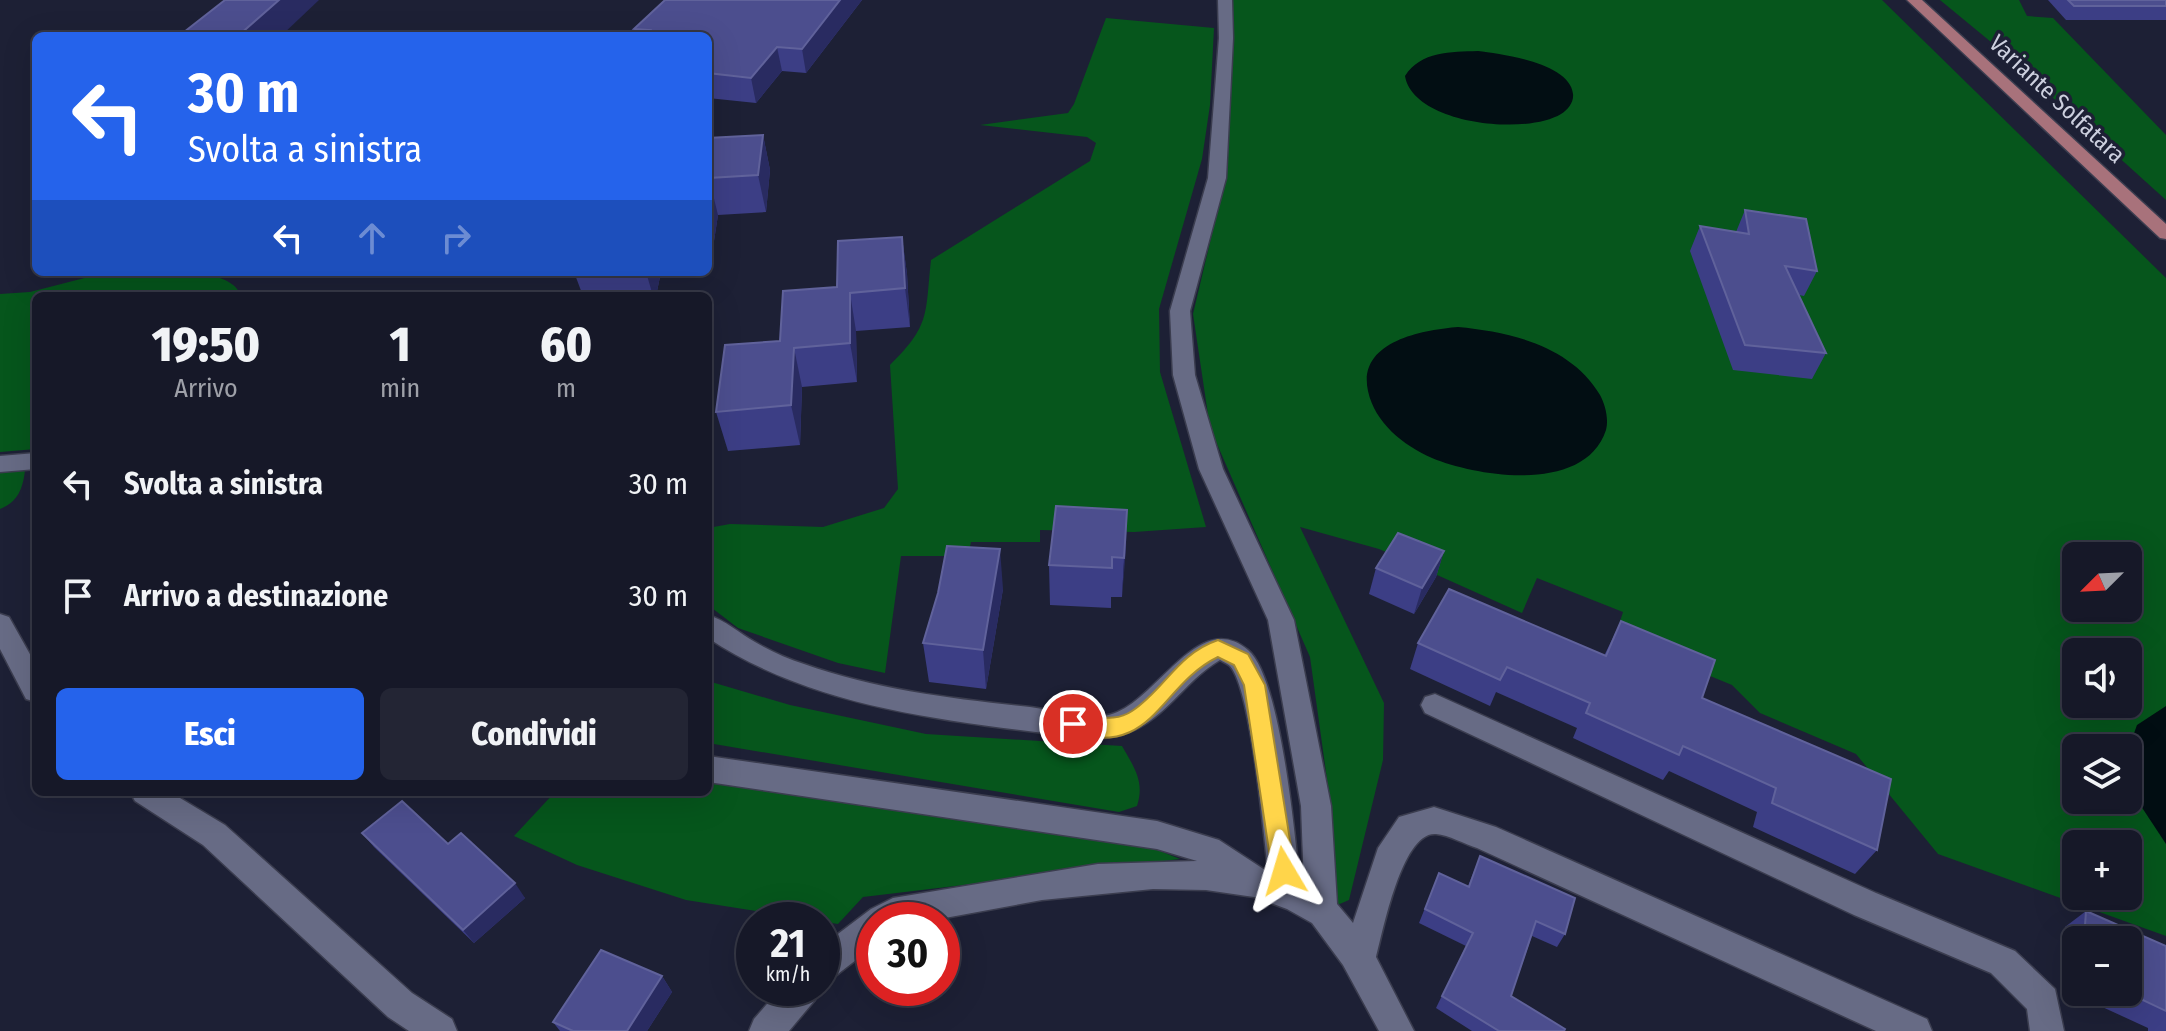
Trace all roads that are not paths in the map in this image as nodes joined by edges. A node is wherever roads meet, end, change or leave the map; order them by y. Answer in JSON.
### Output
{"nodes":[{"id":1,"x":1225,"y":0,"type":"edge"},
{"id":2,"x":1914,"y":0,"type":"edge"},
{"id":3,"x":2166,"y":234,"type":"edge"},
{"id":4,"x":32,"y":461,"type":"edge"},
{"id":5,"x":0,"y":464,"type":"edge"},
{"id":6,"x":0,"y":624,"type":"edge"},
{"id":7,"x":712,"y":628,"type":"edge"},
{"id":8,"x":32,"y":684,"type":"edge"},
{"id":9,"x":1435,"y":705,"type":"dead end"},
{"id":10,"x":712,"y":770,"type":"edge"},
{"id":11,"x":151,"y":796,"type":"edge"},
{"id":12,"x":1250,"y":880,"type":"junction"},
{"id":13,"x":1285,"y":892,"type":"junction"},
{"id":14,"x":955,"y":902,"type":"edge"},
{"id":15,"x":1321,"y":910,"type":"junction"},
{"id":16,"x":1359,"y":957,"type":"junction"},
{"id":17,"x":788,"y":1006,"type":"edge"},
{"id":18,"x":440,"y":1031,"type":"edge"},
{"id":19,"x":766,"y":1031,"type":"edge"},
{"id":20,"x":1397,"y":1031,"type":"edge"},
{"id":21,"x":1915,"y":1031,"type":"edge"},
{"id":22,"x":2047,"y":1031,"type":"edge"}],
"edges":[{"from":1,"to":15,"type":"street"},
{"from":2,"to":3,"type":"main road","name":"Variante Solfatara"},
{"from":4,"to":5,"type":"street"},
{"from":6,"to":8,"type":"street"},
{"from":7,"to":13,"type":"street"},
{"from":9,"to":22,"type":"street"},
{"from":10,"to":12,"type":"street"},
{"from":11,"to":18,"type":"street"},
{"from":12,"to":13,"type":"street"},
{"from":12,"to":14,"type":"street"},
{"from":13,"to":15,"type":"street"},
{"from":15,"to":16,"type":"street"},
{"from":16,"to":20,"type":"street"},
{"from":16,"to":21,"type":"street"},
{"from":17,"to":19,"type":"street"}]}
